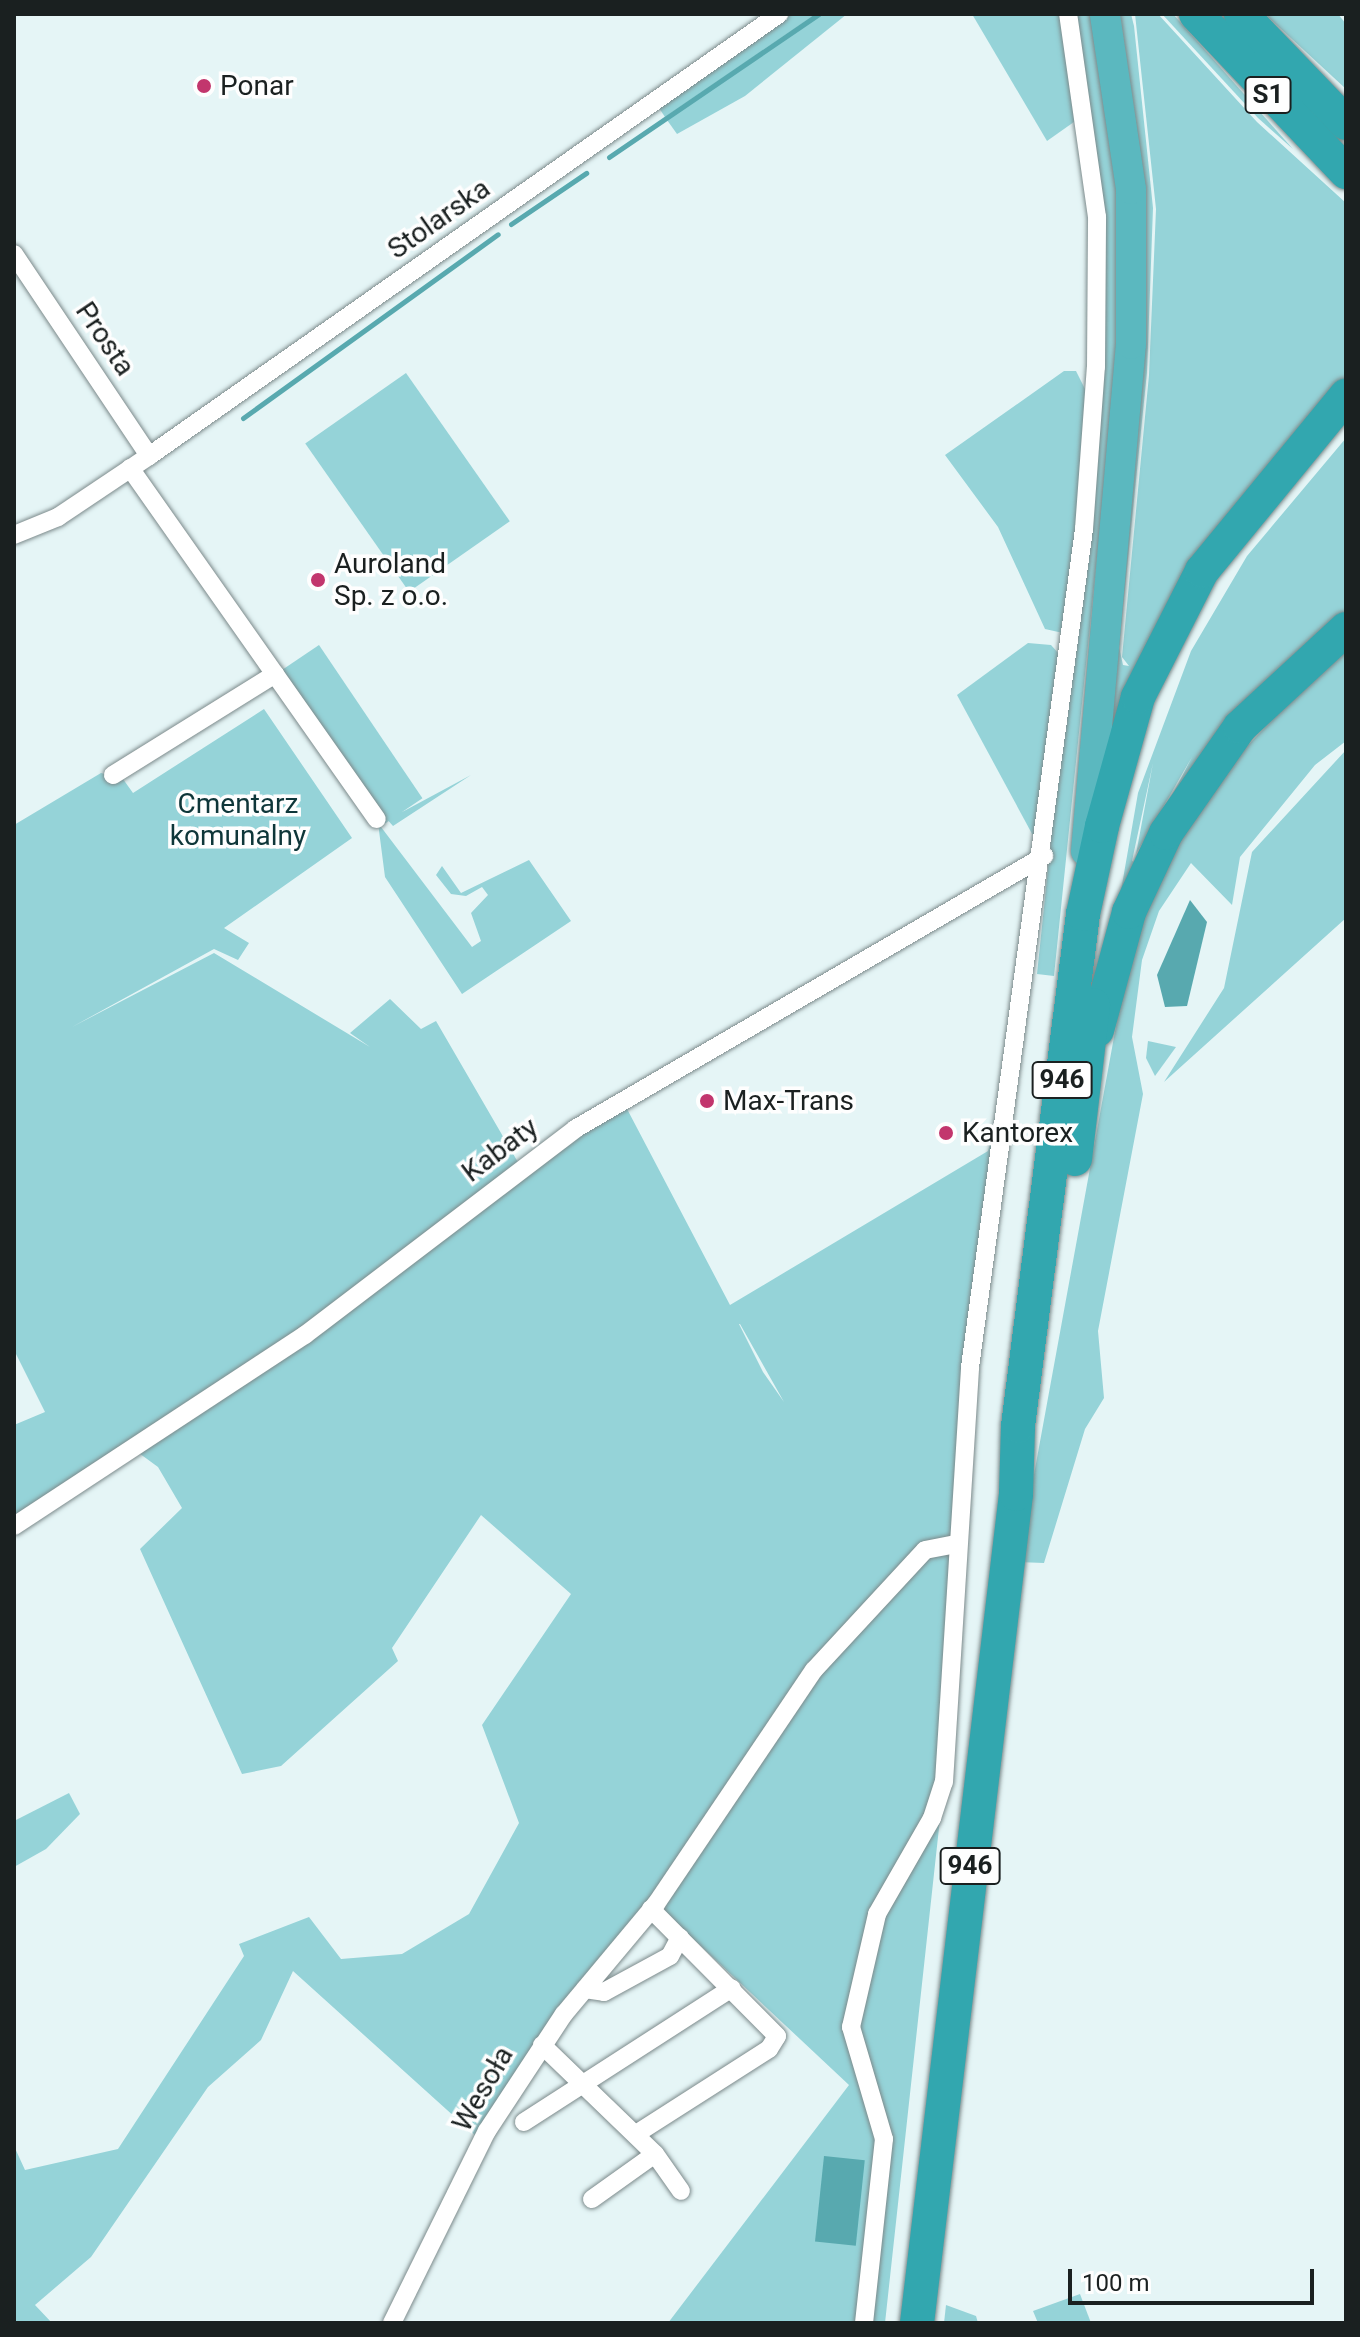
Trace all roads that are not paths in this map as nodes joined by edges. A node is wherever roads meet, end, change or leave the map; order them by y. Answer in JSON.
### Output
{"nodes":[{"id":1,"x":779,"y":14,"type":"edge"},
{"id":2,"x":1068,"y":14,"type":"edge"},
{"id":3,"x":1105,"y":14,"type":"edge"},
{"id":4,"x":1196,"y":14,"type":"edge"},
{"id":5,"x":1241,"y":14,"type":"edge"},
{"id":6,"x":1346,"y":123,"type":"edge"},
{"id":7,"x":1346,"y":172,"type":"edge"},
{"id":8,"x":14,"y":254,"type":"edge"},
{"id":9,"x":1346,"y":396,"type":"edge"},
{"id":10,"x":1346,"y":424,"type":"edge"},
{"id":11,"x":149,"y":456,"type":"junction"},
{"id":12,"x":130,"y":468,"type":"junction"},
{"id":13,"x":14,"y":535,"type":"edge"},
{"id":14,"x":1346,"y":629,"type":"edge"},
{"id":15,"x":275,"y":674,"type":"junction"},
{"id":16,"x":113,"y":775,"type":"dead end"},
{"id":17,"x":377,"y":819,"type":"dead end"},
{"id":18,"x":1044,"y":856,"type":"junction"},
{"id":19,"x":1083,"y":914,"type":"junction"},
{"id":20,"x":1088,"y":1069,"type":"junction"},
{"id":21,"x":1016,"y":1494,"type":"junction"},
{"id":22,"x":14,"y":1526,"type":"edge"},
{"id":23,"x":955,"y":1544,"type":"junction"},
{"id":24,"x":654,"y":1906,"type":"junction"},
{"id":25,"x":680,"y":1937,"type":"junction"},
{"id":26,"x":732,"y":1988,"type":"junction"},
{"id":27,"x":585,"y":1989,"type":"junction"},
{"id":28,"x":542,"y":2045,"type":"junction"},
{"id":29,"x":582,"y":2081,"type":"junction"},
{"id":30,"x":524,"y":2122,"type":"dead end"},
{"id":31,"x":636,"y":2134,"type":"junction"},
{"id":32,"x":655,"y":2154,"type":"junction"},
{"id":33,"x":681,"y":2191,"type":"dead end"},
{"id":34,"x":592,"y":2199,"type":"dead end"},
{"id":35,"x":392,"y":2323,"type":"edge"},
{"id":36,"x":864,"y":2323,"type":"edge"},
{"id":37,"x":917,"y":2323,"type":"edge"}],
"edges":[{"from":1,"to":11,"type":"street","name":"Stolarska"},
{"from":2,"to":18,"type":"street"},
{"from":3,"to":19,"type":"highway"},
{"from":4,"to":7,"type":"highway","number":"S1"},
{"from":5,"to":6,"type":"highway","number":"S1"},
{"from":8,"to":11,"type":"street","name":"Prosta"},
{"from":9,"to":19,"type":"highway"},
{"from":10,"to":20,"type":"highway"},
{"from":11,"to":12,"type":"street","name":"Stolarska"},
{"from":12,"to":13,"type":"street","name":"Stolarska"},
{"from":12,"to":15,"type":"street"},
{"from":14,"to":20,"type":"highway"},
{"from":15,"to":16,"type":"street"},
{"from":15,"to":17,"type":"street"},
{"from":18,"to":22,"type":"street","name":"Kabaty"},
{"from":18,"to":23,"type":"street"},
{"from":19,"to":21,"type":"highway","number":"946"},
{"from":20,"to":21,"type":"highway","number":"946"},
{"from":21,"to":37,"type":"highway","number":"946"},
{"from":23,"to":24,"type":"street","name":"Wesoła"},
{"from":23,"to":36,"type":"street"},
{"from":24,"to":25,"type":"street"},
{"from":24,"to":27,"type":"street","name":"Wesoła"},
{"from":25,"to":26,"type":"street"},
{"from":25,"to":27,"type":"street"},
{"from":26,"to":29,"type":"street"},
{"from":26,"to":31,"type":"street"},
{"from":27,"to":28,"type":"street","name":"Wesoła"},
{"from":28,"to":29,"type":"street"},
{"from":28,"to":35,"type":"street","name":"Wesoła"},
{"from":29,"to":30,"type":"street"},
{"from":29,"to":31,"type":"street"},
{"from":31,"to":32,"type":"street"},
{"from":32,"to":33,"type":"street"},
{"from":32,"to":34,"type":"street"}]}
